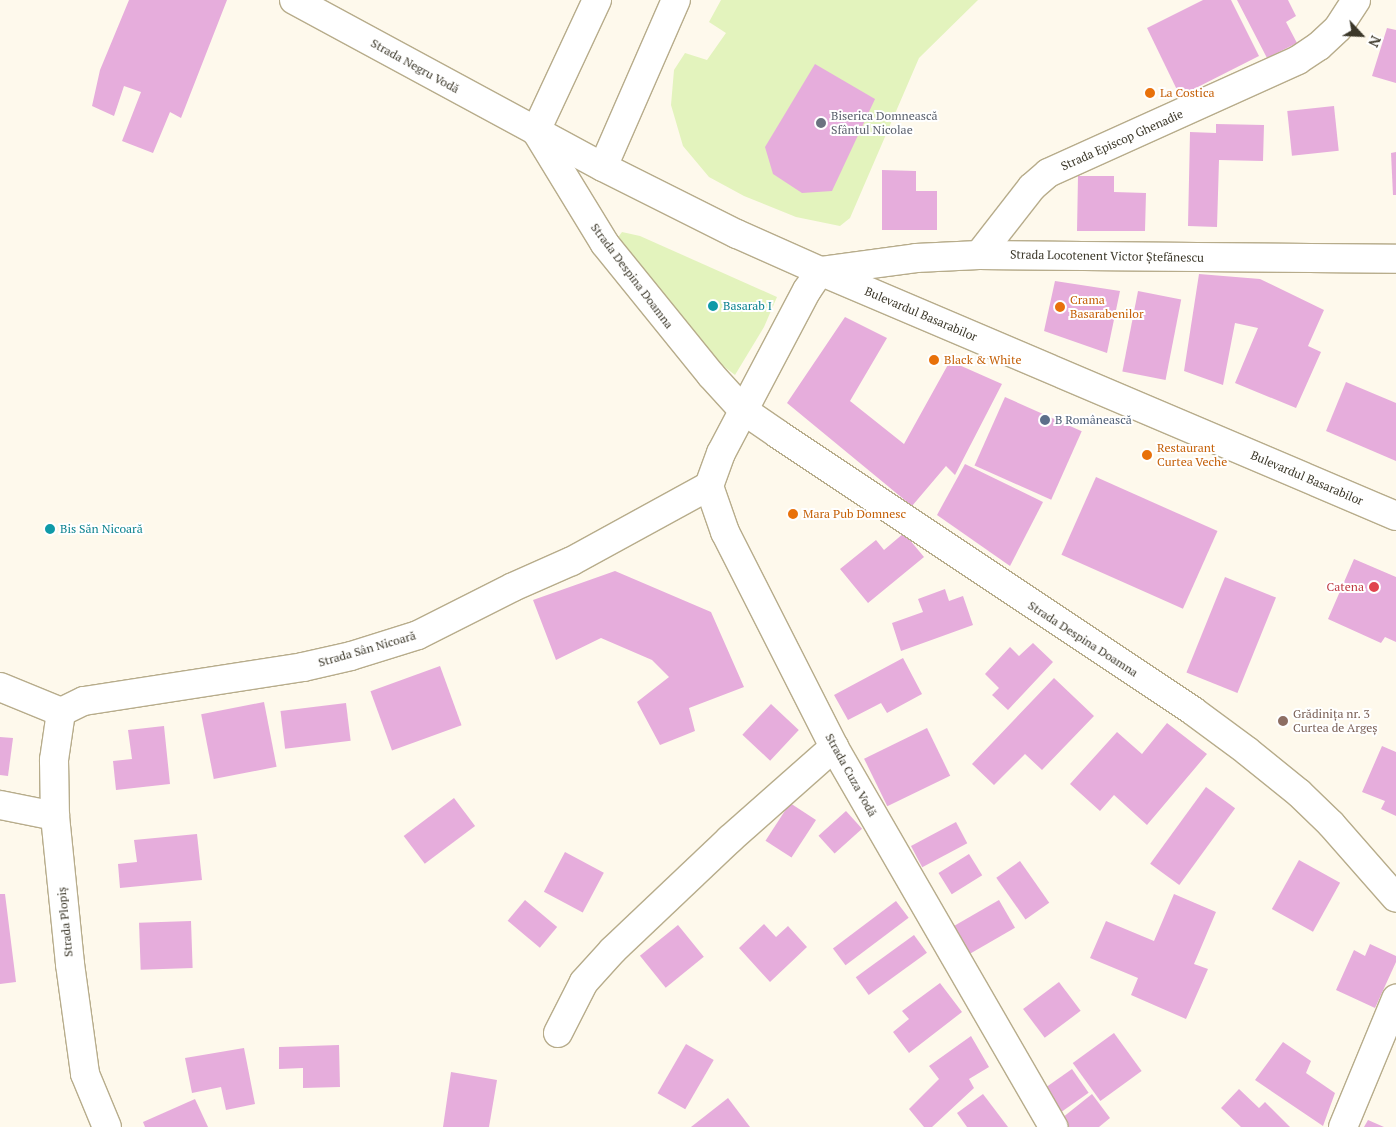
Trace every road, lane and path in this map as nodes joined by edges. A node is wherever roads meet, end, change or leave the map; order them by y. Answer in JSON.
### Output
{"nodes":[{"id":1,"x":294,"y":0,"type":"edge"},
{"id":2,"x":597,"y":0,"type":"edge"},
{"id":3,"x":676,"y":0,"type":"edge"},
{"id":4,"x":1356,"y":0,"type":"edge"},
{"id":5,"x":536,"y":131,"type":"junction"},
{"id":6,"x":604,"y":167,"type":"junction"},
{"id":7,"x":979,"y":255,"type":"junction"},
{"id":8,"x":1396,"y":258,"type":"edge"},
{"id":9,"x":820,"y":271,"type":"junction"},
{"id":10,"x":743,"y":410,"type":"junction"},
{"id":11,"x":709,"y":486,"type":"junction"},
{"id":12,"x":1396,"y":516,"type":"edge"},
{"id":13,"x":0,"y":687,"type":"edge"},
{"id":14,"x":61,"y":712,"type":"junction"},
{"id":15,"x":834,"y":747,"type":"junction"},
{"id":16,"x":0,"y":805,"type":"edge"},
{"id":17,"x":55,"y":816,"type":"junction"},
{"id":18,"x":1396,"y":898,"type":"edge"},
{"id":19,"x":1396,"y":999,"type":"edge"},
{"id":20,"x":558,"y":1033,"type":"dead end"},
{"id":21,"x":107,"y":1127,"type":"edge"},
{"id":22,"x":1053,"y":1127,"type":"edge"},
{"id":23,"x":1343,"y":1127,"type":"edge"}],
"edges":[{"from":1,"to":5,"type":"street","name":"Strada Negru Vodă"},
{"from":2,"to":5,"type":"street"},
{"from":3,"to":6,"type":"street"},
{"from":4,"to":7,"type":"street","name":"Strada Episcop Ghenadie"},
{"from":5,"to":6,"type":"street","name":"Bulevardul Basarabilor"},
{"from":5,"to":10,"type":"street","name":"Strada Despina Doamna"},
{"from":6,"to":9,"type":"street","name":"Bulevardul Basarabilor"},
{"from":7,"to":8,"type":"street","name":"Strada Locotenent Victor Ștefănescu"},
{"from":7,"to":9,"type":"street","name":"Strada Locotenent Victor Ștefănescu"},
{"from":9,"to":10,"type":"street"},
{"from":9,"to":12,"type":"street","name":"Bulevardul Basarabilor"},
{"from":10,"to":11,"type":"street"},
{"from":10,"to":18,"type":"street","name":"Strada Despina Doamna"},
{"from":11,"to":14,"type":"street","name":"Strada Sân Nicoară"},
{"from":11,"to":15,"type":"street","name":"Strada Cuza Vodă"},
{"from":13,"to":14,"type":"street"},
{"from":14,"to":17,"type":"street","name":"Strada Plopiș"},
{"from":15,"to":20,"type":"street"},
{"from":15,"to":22,"type":"street","name":"Strada Cuza Vodă"},
{"from":16,"to":17,"type":"street"},
{"from":17,"to":21,"type":"street","name":"Strada Plopiș"},
{"from":19,"to":23,"type":"street"}]}
